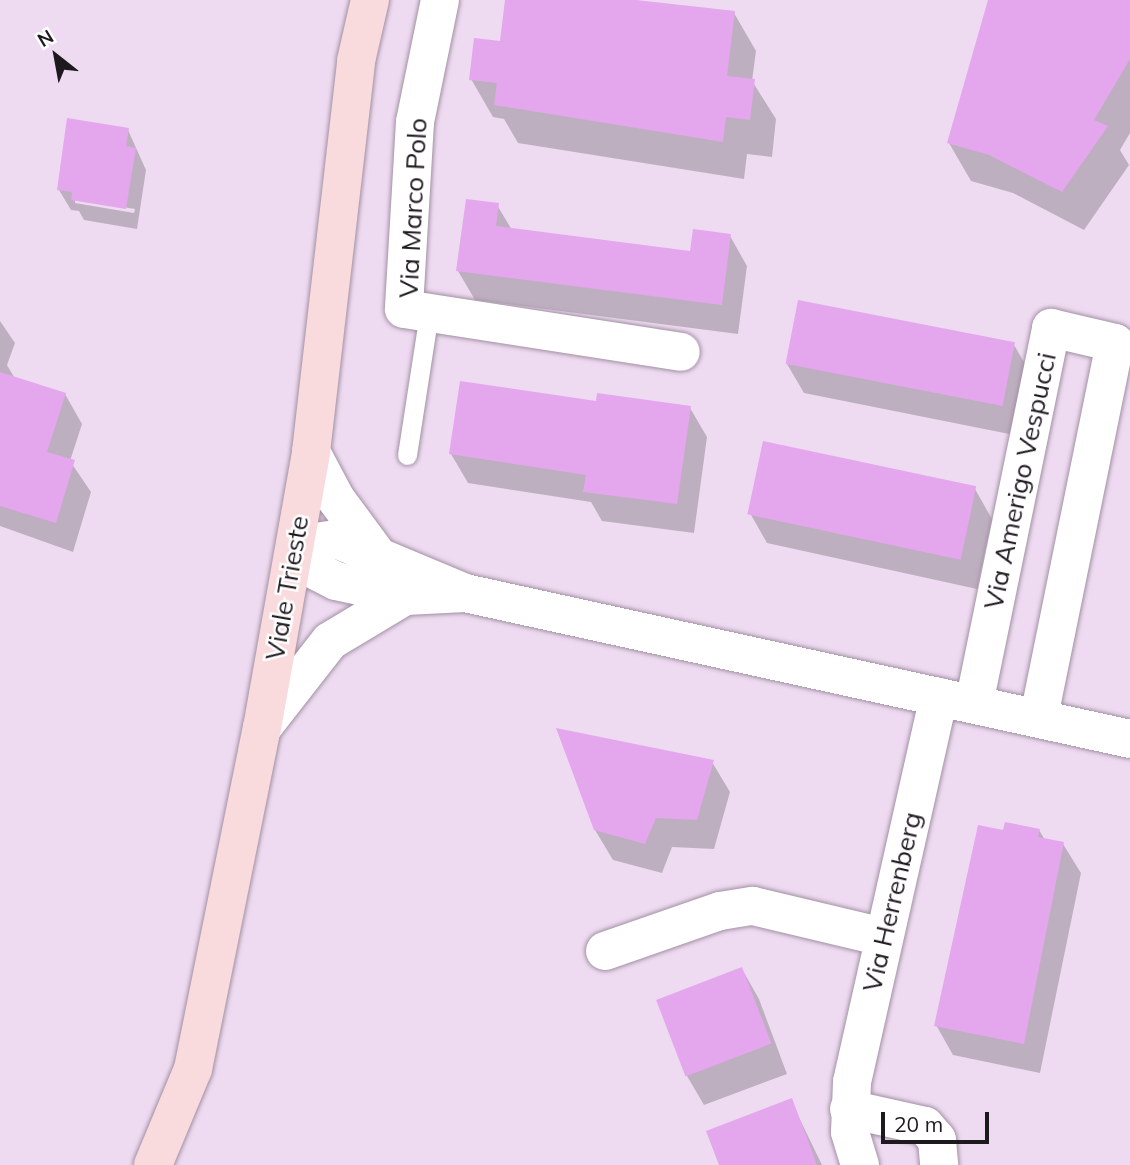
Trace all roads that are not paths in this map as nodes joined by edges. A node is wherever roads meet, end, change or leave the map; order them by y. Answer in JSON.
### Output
{"nodes":[{"id":1,"x":370,"y":0,"type":"edge"},
{"id":2,"x":440,"y":0,"type":"edge"},
{"id":3,"x":429,"y":313,"type":"junction"},
{"id":4,"x":681,"y":352,"type":"dead end"},
{"id":5,"x":311,"y":452,"type":"junction"},
{"id":6,"x":407,"y":455,"type":"dead end"},
{"id":7,"x":295,"y":545,"type":"junction"},
{"id":8,"x":377,"y":556,"type":"junction"},
{"id":9,"x":464,"y":593,"type":"junction"},
{"id":10,"x":405,"y":596,"type":"junction"},
{"id":11,"x":957,"y":700,"type":"junction"},
{"id":12,"x":1039,"y":718,"type":"junction"},
{"id":13,"x":262,"y":728,"type":"junction"},
{"id":14,"x":1130,"y":739,"type":"edge"},
{"id":15,"x":883,"y":937,"type":"junction"},
{"id":16,"x":605,"y":951,"type":"dead end"},
{"id":17,"x":849,"y":1109,"type":"junction"},
{"id":18,"x":153,"y":1165,"type":"edge"},
{"id":19,"x":860,"y":1165,"type":"edge"},
{"id":20,"x":939,"y":1165,"type":"edge"}],
"edges":[{"from":1,"to":5,"type":"main road","name":"Viale Trieste"},
{"from":2,"to":3,"type":"street","name":"Via Marco Polo"},
{"from":3,"to":4,"type":"street","name":"Via Marco Polo"},
{"from":3,"to":6,"type":"lane"},
{"from":5,"to":7,"type":"main road","name":"Viale Trieste"},
{"from":5,"to":8,"type":"street"},
{"from":7,"to":8,"type":"street"},
{"from":7,"to":10,"type":"street"},
{"from":7,"to":13,"type":"main road","name":"Viale Trieste"},
{"from":8,"to":9,"type":"street"},
{"from":9,"to":10,"type":"street"},
{"from":9,"to":11,"type":"street"},
{"from":10,"to":13,"type":"street"},
{"from":11,"to":12,"type":"street"},
{"from":11,"to":12,"type":"street","name":"Via Amerigo Vespucci"},
{"from":11,"to":15,"type":"street","name":"Via Herrenberg"},
{"from":12,"to":14,"type":"street"},
{"from":13,"to":18,"type":"main road","name":"Viale Trieste"},
{"from":15,"to":16,"type":"street"},
{"from":15,"to":17,"type":"street","name":"Via Herrenberg"},
{"from":17,"to":19,"type":"street","name":"Via Herrenberg"},
{"from":17,"to":20,"type":"street"}]}
